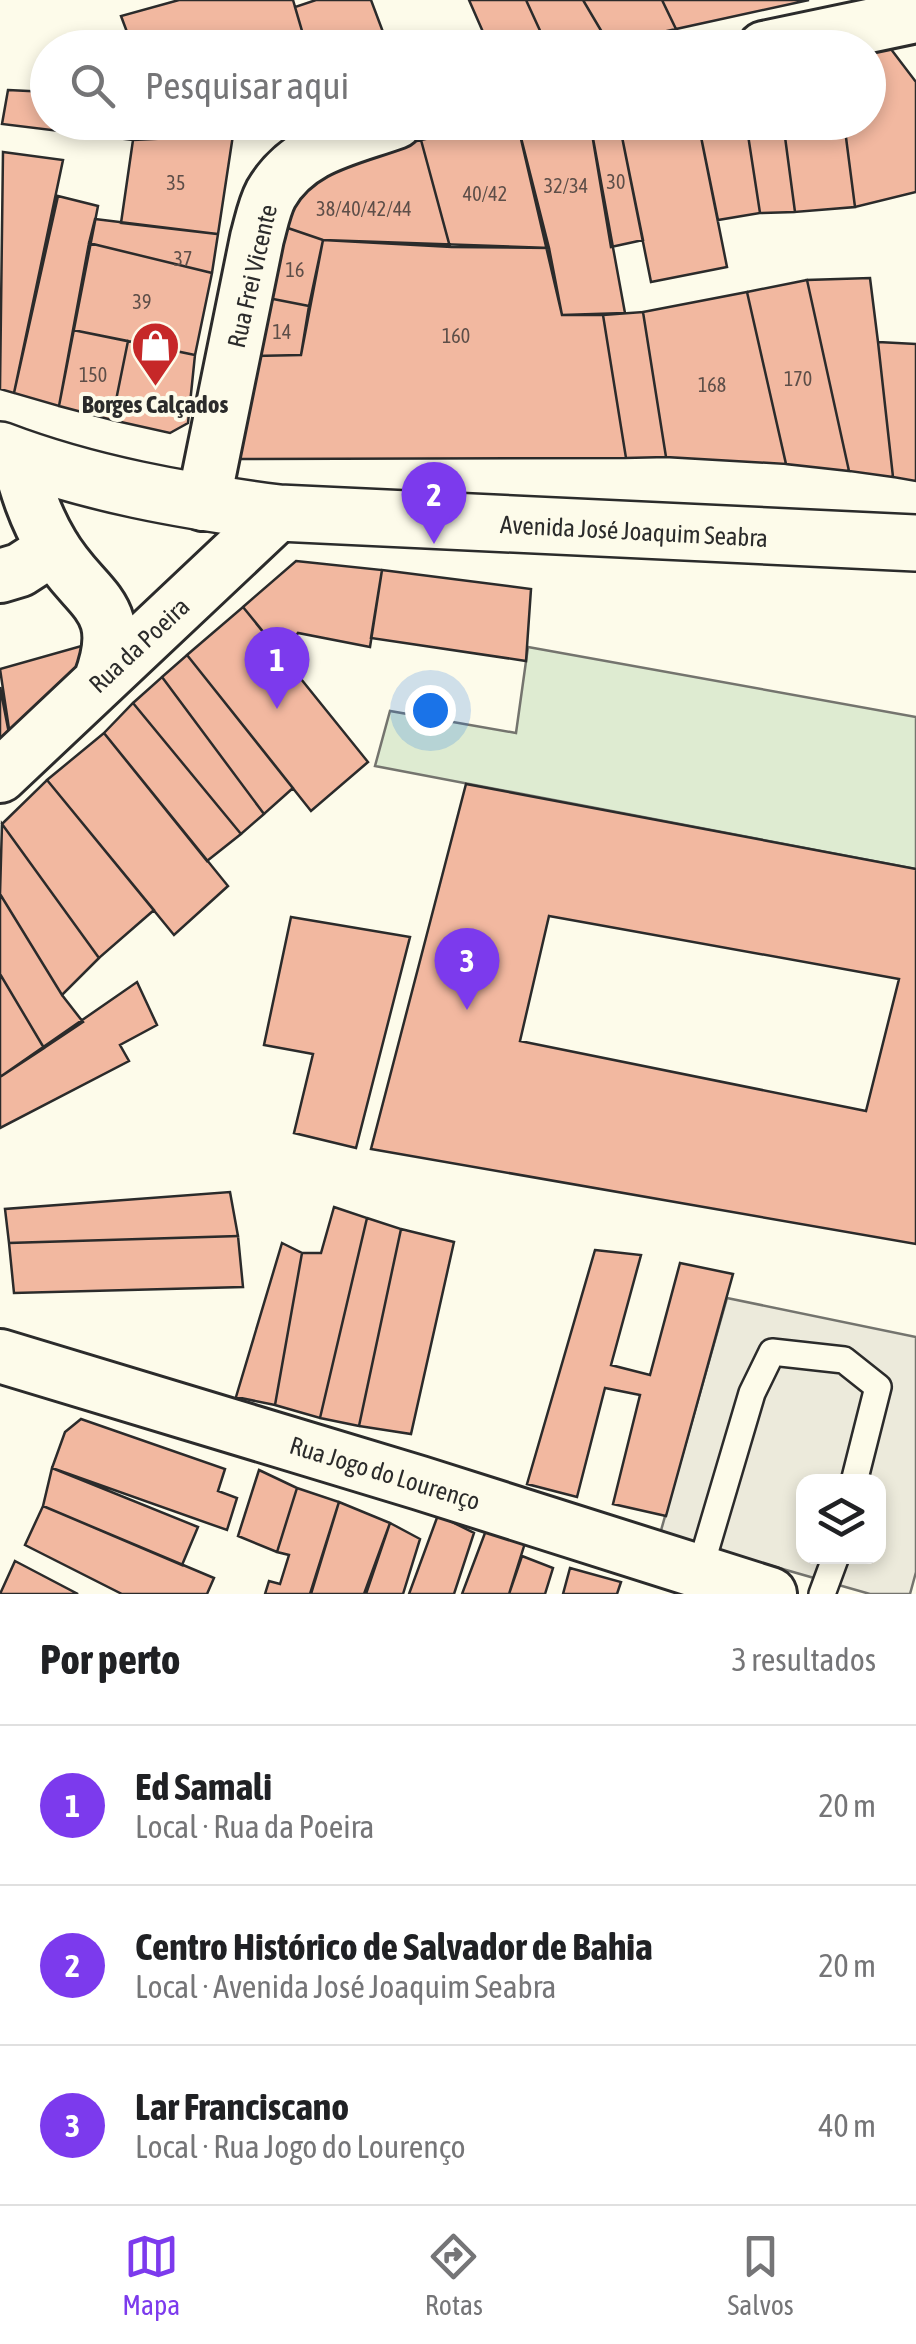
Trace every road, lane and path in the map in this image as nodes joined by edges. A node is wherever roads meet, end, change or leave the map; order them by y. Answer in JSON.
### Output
{"nodes":[{"id":1,"x":902,"y":12,"type":"edge"},
{"id":2,"x":833,"y":30,"type":"edge"},
{"id":3,"x":344,"y":140,"type":"edge"},
{"id":4,"x":9,"y":454,"type":"edge"},
{"id":5,"x":204,"y":504,"type":"junction"},
{"id":6,"x":280,"y":514,"type":"junction"},
{"id":7,"x":916,"y":544,"type":"edge"},
{"id":8,"x":54,"y":548,"type":"junction"},
{"id":9,"x":0,"y":576,"type":"edge"},
{"id":10,"x":100,"y":682,"type":"junction"},
{"id":11,"x":0,"y":776,"type":"edge"},
{"id":12,"x":0,"y":1356,"type":"edge"},
{"id":13,"x":856,"y":1474,"type":"edge"},
{"id":14,"x":833,"y":1564,"type":"edge"},
{"id":15,"x":699,"y":1572,"type":"junction"},
{"id":16,"x":631,"y":1573,"type":"edge"},
{"id":17,"x":770,"y":1594,"type":"edge"},
{"id":18,"x":822,"y":1594,"type":"edge"}],
"edges":[{"from":1,"to":2,"type":"street"},
{"from":3,"to":5,"type":"street","name":"Rua Frei Vicente"},
{"from":4,"to":5,"type":"main road","name":"Avenida José Joaquim Seabra"},
{"from":4,"to":8,"type":"street"},
{"from":5,"to":6,"type":"main road","name":"Avenida José Joaquim Seabra"},
{"from":6,"to":7,"type":"main road","name":"Avenida José Joaquim Seabra"},
{"from":6,"to":10,"type":"street","name":"Rua da Poeira"},
{"from":8,"to":9,"type":"street"},
{"from":8,"to":10,"type":"street"},
{"from":10,"to":11,"type":"street","name":"Rua da Poeira"},
{"from":12,"to":16,"type":"street","name":"Rua Jogo do Lourenço"},
{"from":13,"to":15,"type":"lane"},
{"from":14,"to":18,"type":"lane"},
{"from":15,"to":16,"type":"street","name":"Rua Jogo do Lourenço"},
{"from":15,"to":17,"type":"street","name":"Rua Jogo do Lourenço"}]}
